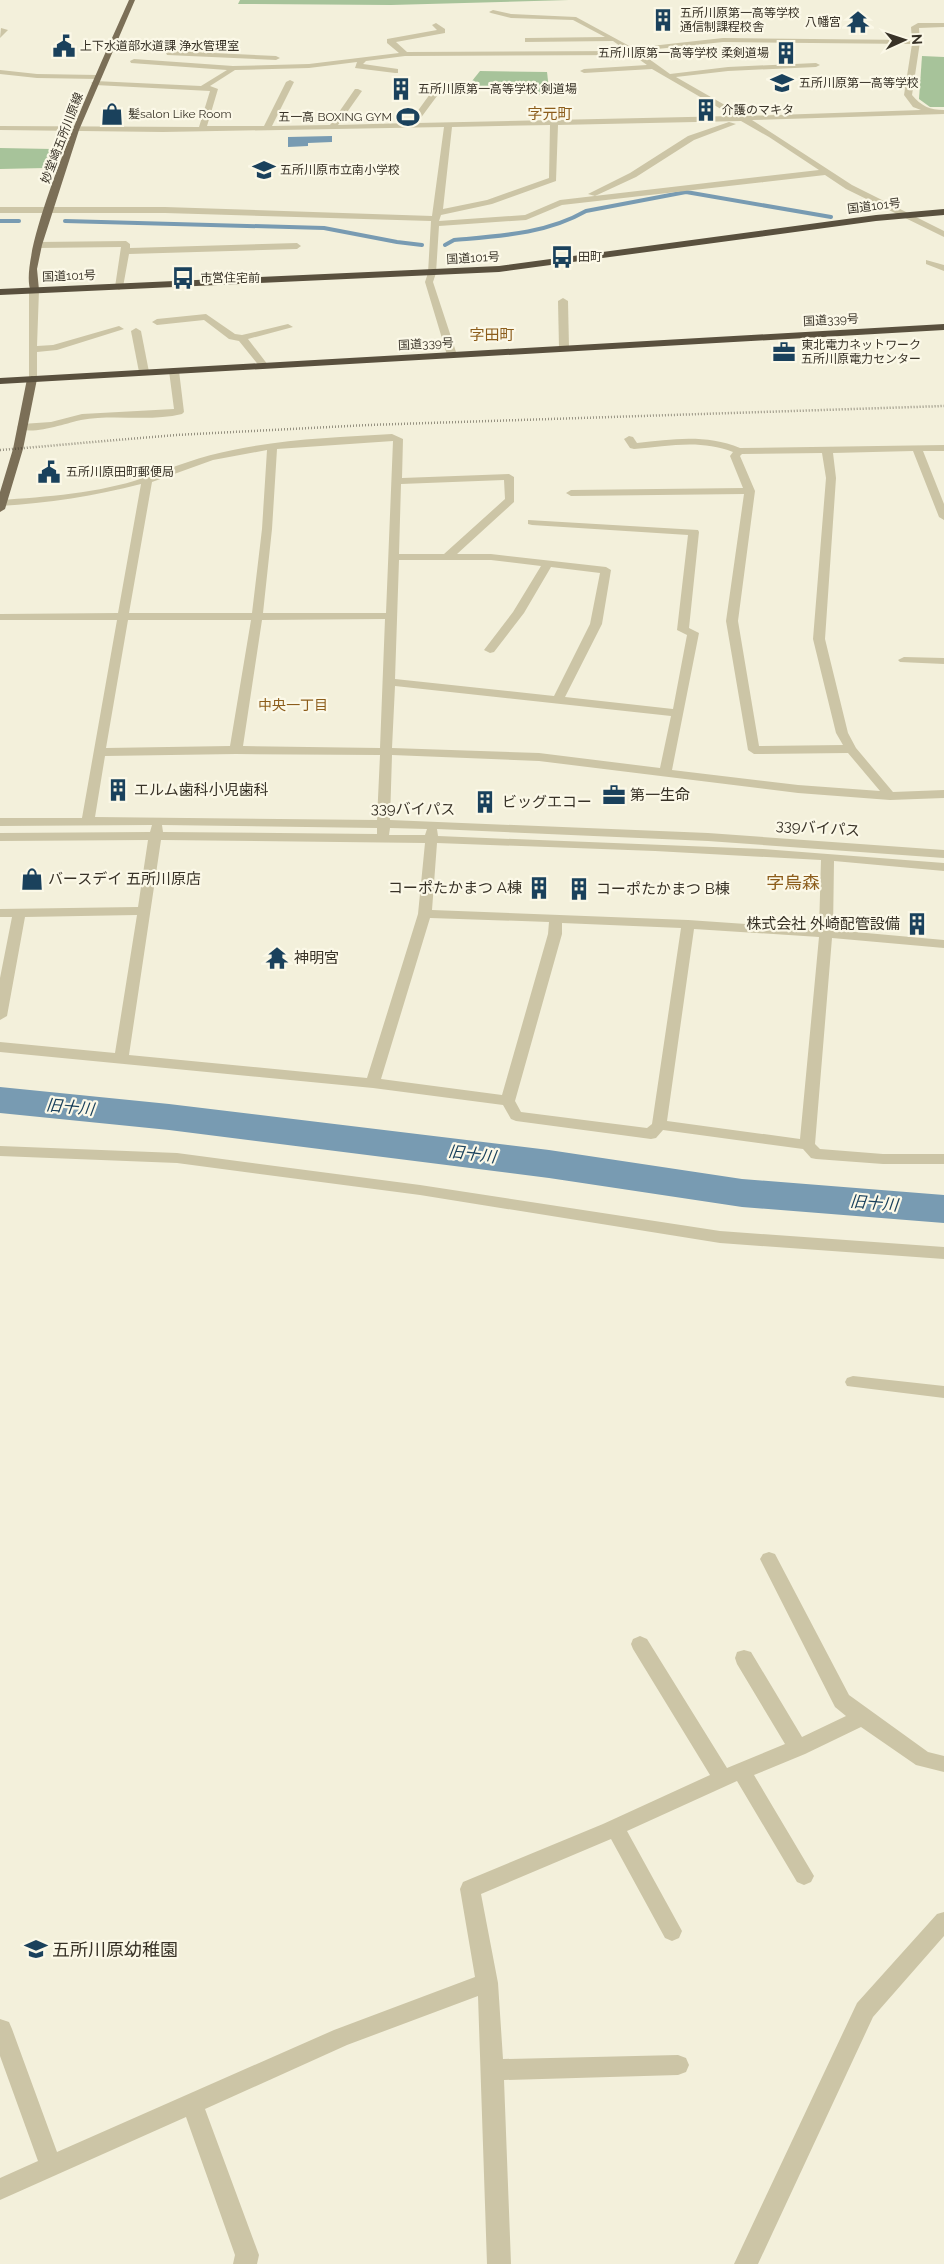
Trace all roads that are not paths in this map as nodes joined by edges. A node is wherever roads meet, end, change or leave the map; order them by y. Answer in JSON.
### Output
{"nodes":[{"id":1,"x":132,"y":0,"type":"edge"},
{"id":2,"x":492,"y":12,"type":"dead end"},
{"id":3,"x":926,"y":17,"type":"dead end"},
{"id":4,"x":436,"y":25,"type":"dead end"},
{"id":5,"x":918,"y":25,"type":"junction"},
{"id":6,"x":944,"y":25,"type":"edge"},
{"id":7,"x":614,"y":39,"type":"junction"},
{"id":8,"x":528,"y":40,"type":"dead end"},
{"id":9,"x":916,"y":42,"type":"junction"},
{"id":10,"x":631,"y":51,"type":"junction"},
{"id":11,"x":350,"y":52,"type":"dead end"},
{"id":12,"x":170,"y":53,"type":"dead end"},
{"id":13,"x":405,"y":54,"type":"junction"},
{"id":14,"x":309,"y":57,"type":"dead end"},
{"id":15,"x":271,"y":58,"type":"junction"},
{"id":16,"x":299,"y":58,"type":"dead end"},
{"id":17,"x":366,"y":58,"type":"junction"},
{"id":18,"x":134,"y":61,"type":"dead end"},
{"id":19,"x":816,"y":64,"type":"dead end"},
{"id":20,"x":653,"y":67,"type":"junction"},
{"id":21,"x":232,"y":68,"type":"junction"},
{"id":22,"x":269,"y":68,"type":"junction"},
{"id":23,"x":395,"y":71,"type":"dead end"},
{"id":24,"x":584,"y":71,"type":"dead end"},
{"id":25,"x":0,"y":72,"type":"edge"},
{"id":26,"x":668,"y":76,"type":"junction"},
{"id":27,"x":97,"y":80,"type":"junction"},
{"id":28,"x":290,"y":82,"type":"dead end"},
{"id":29,"x":202,"y":88,"type":"junction"},
{"id":30,"x":358,"y":91,"type":"dead end"},
{"id":31,"x":433,"y":96,"type":"dead end"},
{"id":32,"x":939,"y":112,"type":"edge"},
{"id":33,"x":745,"y":120,"type":"junction"},
{"id":34,"x":554,"y":123,"type":"junction"},
{"id":35,"x":448,"y":125,"type":"junction"},
{"id":36,"x":411,"y":126,"type":"junction"},
{"id":37,"x":0,"y":128,"type":"edge"},
{"id":38,"x":203,"y":128,"type":"junction"},
{"id":39,"x":267,"y":128,"type":"junction"},
{"id":40,"x":332,"y":128,"type":"junction"},
{"id":41,"x":76,"y":130,"type":"junction"},
{"id":42,"x":827,"y":172,"type":"junction"},
{"id":43,"x":578,"y":200,"type":"junction"},
{"id":44,"x":48,"y":209,"type":"junction"},
{"id":45,"x":0,"y":210,"type":"edge"},
{"id":46,"x":944,"y":212,"type":"edge"},
{"id":47,"x":904,"y":215,"type":"junction"},
{"id":48,"x":436,"y":219,"type":"junction"},
{"id":49,"x":944,"y":234,"type":"edge"},
{"id":50,"x":38,"y":245,"type":"junction"},
{"id":51,"x":297,"y":246,"type":"dead end"},
{"id":52,"x":125,"y":251,"type":"junction"},
{"id":53,"x":929,"y":262,"type":"dead end"},
{"id":54,"x":944,"y":268,"type":"edge"},
{"id":55,"x":432,"y":272,"type":"junction"},
{"id":56,"x":119,"y":287,"type":"junction"},
{"id":57,"x":34,"y":290,"type":"junction"},
{"id":58,"x":0,"y":292,"type":"edge"},
{"id":59,"x":563,"y":301,"type":"dead end"},
{"id":60,"x":157,"y":322,"type":"dead end"},
{"id":61,"x":288,"y":327,"type":"dead end"},
{"id":62,"x":944,"y":327,"type":"edge"},
{"id":63,"x":119,"y":329,"type":"dead end"},
{"id":64,"x":136,"y":331,"type":"dead end"},
{"id":65,"x":242,"y":338,"type":"junction"},
{"id":66,"x":564,"y":348,"type":"junction"},
{"id":67,"x":33,"y":349,"type":"junction"},
{"id":68,"x":452,"y":355,"type":"junction"},
{"id":69,"x":263,"y":365,"type":"junction"},
{"id":70,"x":174,"y":370,"type":"junction"},
{"id":71,"x":144,"y":372,"type":"junction"},
{"id":72,"x":32,"y":379,"type":"junction"},
{"id":73,"x":0,"y":381,"type":"edge"},
{"id":74,"x":22,"y":427,"type":"junction"},
{"id":75,"x":629,"y":439,"type":"dead end"},
{"id":76,"x":272,"y":446,"type":"junction"},
{"id":77,"x":916,"y":447,"type":"junction"},
{"id":78,"x":944,"y":448,"type":"edge"},
{"id":79,"x":827,"y":449,"type":"junction"},
{"id":80,"x":739,"y":451,"type":"junction"},
{"id":81,"x":147,"y":480,"type":"junction"},
{"id":82,"x":397,"y":481,"type":"junction"},
{"id":83,"x":750,"y":491,"type":"junction"},
{"id":84,"x":939,"y":492,"type":"edge"},
{"id":85,"x":571,"y":493,"type":"dead end"},
{"id":86,"x":1,"y":505,"type":"edge"},
{"id":87,"x":944,"y":517,"type":"edge"},
{"id":88,"x":532,"y":522,"type":"dead end"},
{"id":89,"x":449,"y":555,"type":"junction"},
{"id":90,"x":392,"y":557,"type":"junction"},
{"id":91,"x":547,"y":565,"type":"junction"},
{"id":92,"x":123,"y":616,"type":"junction"},
{"id":93,"x":390,"y":616,"type":"junction"},
{"id":94,"x":0,"y":617,"type":"edge"},
{"id":95,"x":257,"y":617,"type":"junction"},
{"id":96,"x":490,"y":650,"type":"dead end"},
{"id":97,"x":904,"y":660,"type":"dead end"},
{"id":98,"x":944,"y":661,"type":"edge"},
{"id":99,"x":389,"y":682,"type":"junction"},
{"id":100,"x":557,"y":700,"type":"junction"},
{"id":101,"x":678,"y":713,"type":"junction"},
{"id":102,"x":851,"y":749,"type":"junction"},
{"id":103,"x":236,"y":750,"type":"junction"},
{"id":104,"x":99,"y":752,"type":"junction"},
{"id":105,"x":386,"y":753,"type":"junction"},
{"id":106,"x":665,"y":772,"type":"junction"},
{"id":107,"x":944,"y":794,"type":"edge"},
{"id":108,"x":890,"y":796,"type":"junction"},
{"id":109,"x":88,"y":821,"type":"junction"},
{"id":110,"x":0,"y":822,"type":"edge"},
{"id":111,"x":383,"y":824,"type":"junction"},
{"id":112,"x":433,"y":825,"type":"junction"},
{"id":113,"x":156,"y":829,"type":"junction"},
{"id":114,"x":0,"y":837,"type":"edge"},
{"id":115,"x":383,"y":838,"type":"junction"},
{"id":116,"x":430,"y":840,"type":"junction"},
{"id":117,"x":944,"y":854,"type":"edge"},
{"id":118,"x":828,"y":858,"type":"junction"},
{"id":119,"x":944,"y":867,"type":"edge"},
{"id":120,"x":143,"y":911,"type":"junction"},
{"id":121,"x":0,"y":913,"type":"edge"},
{"id":122,"x":19,"y":913,"type":"junction"},
{"id":123,"x":425,"y":914,"type":"junction"},
{"id":124,"x":556,"y":918,"type":"junction"},
{"id":125,"x":688,"y":924,"type":"junction"},
{"id":126,"x":826,"y":932,"type":"junction"},
{"id":127,"x":944,"y":944,"type":"edge"},
{"id":128,"x":0,"y":1016,"type":"edge"},
{"id":129,"x":0,"y":1047,"type":"edge"},
{"id":130,"x":122,"y":1058,"type":"junction"},
{"id":131,"x":373,"y":1083,"type":"junction"},
{"id":132,"x":508,"y":1101,"type":"junction"},
{"id":133,"x":660,"y":1125,"type":"junction"},
{"id":134,"x":806,"y":1145,"type":"junction"},
{"id":135,"x":0,"y":1152,"type":"edge"},
{"id":136,"x":944,"y":1159,"type":"edge"},
{"id":137,"x":944,"y":1253,"type":"edge"},
{"id":138,"x":853,"y":1382,"type":"dead end"},
{"id":139,"x":944,"y":1392,"type":"edge"},
{"id":140,"x":769,"y":1559,"type":"dead end"},
{"id":141,"x":640,"y":1644,"type":"dead end"},
{"id":142,"x":744,"y":1658,"type":"dead end"},
{"id":143,"x":862,"y":1717,"type":"junction"},
{"id":144,"x":798,"y":1748,"type":"junction"},
{"id":145,"x":944,"y":1764,"type":"edge"},
{"id":146,"x":732,"y":1774,"type":"junction"},
{"id":147,"x":615,"y":1828,"type":"junction"},
{"id":148,"x":804,"y":1876,"type":"dead end"},
{"id":149,"x":944,"y":1921,"type":"edge"},
{"id":150,"x":672,"y":1932,"type":"dead end"},
{"id":151,"x":487,"y":1983,"type":"junction"},
{"id":152,"x":1,"y":2029,"type":"dead end"},
{"id":153,"x":678,"y":2065,"type":"dead end"},
{"id":154,"x":492,"y":2070,"type":"junction"},
{"id":155,"x":192,"y":2104,"type":"junction"},
{"id":156,"x":51,"y":2167,"type":"junction"},
{"id":157,"x":0,"y":2189,"type":"edge"},
{"id":158,"x":245,"y":2264,"type":"edge"},
{"id":159,"x":499,"y":2264,"type":"edge"},
{"id":160,"x":746,"y":2264,"type":"edge"}],
"edges":[{"from":1,"to":27,"type":"main road","name":"妙堂崎五所川原線"},
{"from":2,"to":7,"type":"street"},
{"from":3,"to":5,"type":"street"},
{"from":4,"to":13,"type":"street"},
{"from":5,"to":6,"type":"street"},
{"from":5,"to":9,"type":"street"},
{"from":7,"to":8,"type":"street"},
{"from":7,"to":10,"type":"street"},
{"from":9,"to":10,"type":"street"},
{"from":9,"to":32,"type":"street"},
{"from":10,"to":13,"type":"street"},
{"from":10,"to":20,"type":"street"},
{"from":11,"to":14,"type":"street"},
{"from":12,"to":15,"type":"street"},
{"from":13,"to":17,"type":"street"},
{"from":15,"to":16,"type":"street"},
{"from":15,"to":22,"type":"street"},
{"from":17,"to":22,"type":"street"},
{"from":17,"to":23,"type":"street"},
{"from":18,"to":21,"type":"street"},
{"from":19,"to":26,"type":"street"},
{"from":20,"to":24,"type":"street"},
{"from":20,"to":26,"type":"street"},
{"from":21,"to":22,"type":"street"},
{"from":21,"to":29,"type":"street"},
{"from":25,"to":27,"type":"street"},
{"from":26,"to":33,"type":"street"},
{"from":27,"to":29,"type":"street"},
{"from":27,"to":41,"type":"main road","name":"妙堂崎五所川原線"},
{"from":28,"to":39,"type":"street"},
{"from":29,"to":38,"type":"street"},
{"from":30,"to":40,"type":"street"},
{"from":31,"to":36,"type":"street"},
{"from":32,"to":33,"type":"street"},
{"from":33,"to":34,"type":"street"},
{"from":33,"to":42,"type":"street"},
{"from":33,"to":43,"type":"street"},
{"from":34,"to":35,"type":"street"},
{"from":34,"to":48,"type":"street"},
{"from":35,"to":36,"type":"street"},
{"from":35,"to":48,"type":"street"},
{"from":36,"to":40,"type":"street"},
{"from":37,"to":41,"type":"street"},
{"from":38,"to":39,"type":"street"},
{"from":38,"to":41,"type":"street"},
{"from":39,"to":40,"type":"street"},
{"from":41,"to":44,"type":"main road","name":"妙堂崎五所川原線"},
{"from":42,"to":43,"type":"street"},
{"from":42,"to":47,"type":"street"},
{"from":43,"to":48,"type":"street"},
{"from":44,"to":45,"type":"street"},
{"from":44,"to":48,"type":"street"},
{"from":44,"to":50,"type":"main road","name":"妙堂崎五所川原線"},
{"from":46,"to":47,"type":"highway","name":"国道101号"},
{"from":47,"to":49,"type":"street"},
{"from":47,"to":55,"type":"highway","name":"国道101号"},
{"from":48,"to":55,"type":"street"},
{"from":50,"to":52,"type":"street"},
{"from":50,"to":57,"type":"main road","name":"妙堂崎五所川原線"},
{"from":51,"to":52,"type":"street"},
{"from":52,"to":56,"type":"street"},
{"from":53,"to":54,"type":"street"},
{"from":55,"to":56,"type":"highway","name":"国道101号"},
{"from":55,"to":68,"type":"street"},
{"from":56,"to":57,"type":"highway","name":"国道101号"},
{"from":57,"to":58,"type":"highway","name":"国道101号"},
{"from":57,"to":67,"type":"street"},
{"from":59,"to":66,"type":"street"},
{"from":60,"to":65,"type":"street"},
{"from":61,"to":65,"type":"street"},
{"from":62,"to":66,"type":"highway","name":"国道339号"},
{"from":63,"to":67,"type":"street"},
{"from":64,"to":71,"type":"street"},
{"from":65,"to":69,"type":"street"},
{"from":66,"to":68,"type":"highway","name":"国道339号"},
{"from":67,"to":72,"type":"street"},
{"from":68,"to":69,"type":"highway","name":"国道339号"},
{"from":69,"to":70,"type":"highway","name":"国道339号"},
{"from":70,"to":71,"type":"highway","name":"国道339号"},
{"from":70,"to":74,"type":"street"},
{"from":71,"to":72,"type":"highway","name":"国道339号"},
{"from":72,"to":73,"type":"highway","name":"国道339号"},
{"from":72,"to":74,"type":"main road"},
{"from":74,"to":86,"type":"main road"},
{"from":75,"to":80,"type":"street"},
{"from":76,"to":81,"type":"street"},
{"from":76,"to":82,"type":"street"},
{"from":76,"to":95,"type":"street"},
{"from":77,"to":78,"type":"street"},
{"from":77,"to":79,"type":"street"},
{"from":77,"to":84,"type":"street"},
{"from":79,"to":80,"type":"street"},
{"from":79,"to":102,"type":"street"},
{"from":80,"to":83,"type":"street"},
{"from":81,"to":86,"type":"street"},
{"from":81,"to":92,"type":"street"},
{"from":82,"to":89,"type":"street"},
{"from":82,"to":90,"type":"street"},
{"from":83,"to":85,"type":"street"},
{"from":83,"to":102,"type":"street"},
{"from":84,"to":87,"type":"street"},
{"from":88,"to":101,"type":"street"},
{"from":89,"to":90,"type":"street"},
{"from":89,"to":91,"type":"street"},
{"from":90,"to":93,"type":"street"},
{"from":91,"to":96,"type":"street"},
{"from":91,"to":100,"type":"street"},
{"from":92,"to":94,"type":"street"},
{"from":92,"to":95,"type":"street"},
{"from":92,"to":104,"type":"street"},
{"from":93,"to":95,"type":"street"},
{"from":93,"to":99,"type":"street"},
{"from":95,"to":103,"type":"street"},
{"from":97,"to":98,"type":"street"},
{"from":99,"to":100,"type":"street"},
{"from":99,"to":105,"type":"street"},
{"from":100,"to":101,"type":"street"},
{"from":101,"to":106,"type":"street"},
{"from":102,"to":108,"type":"street"},
{"from":103,"to":104,"type":"street"},
{"from":103,"to":105,"type":"street"},
{"from":104,"to":109,"type":"street"},
{"from":105,"to":106,"type":"street"},
{"from":105,"to":111,"type":"street"},
{"from":106,"to":108,"type":"street"},
{"from":107,"to":108,"type":"street"},
{"from":109,"to":110,"type":"street","name":"339バイパス"},
{"from":109,"to":113,"type":"street","name":"339バイパス"},
{"from":111,"to":112,"type":"street","name":"339バイパス"},
{"from":111,"to":113,"type":"street","name":"339バイパス"},
{"from":111,"to":115,"type":"street"},
{"from":112,"to":116,"type":"street"},
{"from":112,"to":117,"type":"street","name":"339バイパス"},
{"from":113,"to":114,"type":"street"},
{"from":113,"to":115,"type":"street"},
{"from":113,"to":120,"type":"street"},
{"from":115,"to":116,"type":"street"},
{"from":116,"to":118,"type":"street"},
{"from":116,"to":123,"type":"street"},
{"from":118,"to":119,"type":"street"},
{"from":118,"to":126,"type":"street"},
{"from":120,"to":122,"type":"street"},
{"from":120,"to":130,"type":"street"},
{"from":121,"to":122,"type":"street"},
{"from":122,"to":128,"type":"street"},
{"from":123,"to":124,"type":"street"},
{"from":123,"to":131,"type":"street"},
{"from":124,"to":125,"type":"street"},
{"from":124,"to":132,"type":"street"},
{"from":125,"to":126,"type":"street"},
{"from":125,"to":133,"type":"street"},
{"from":126,"to":127,"type":"street"},
{"from":126,"to":134,"type":"street"},
{"from":129,"to":130,"type":"street"},
{"from":130,"to":131,"type":"street"},
{"from":131,"to":132,"type":"street"},
{"from":132,"to":133,"type":"street"},
{"from":133,"to":134,"type":"street"},
{"from":134,"to":136,"type":"street"},
{"from":135,"to":137,"type":"street"},
{"from":138,"to":139,"type":"street"},
{"from":140,"to":143,"type":"street"},
{"from":141,"to":146,"type":"street"},
{"from":142,"to":144,"type":"street"},
{"from":143,"to":144,"type":"street"},
{"from":143,"to":145,"type":"street"},
{"from":144,"to":146,"type":"street"},
{"from":146,"to":147,"type":"street"},
{"from":146,"to":148,"type":"street"},
{"from":147,"to":150,"type":"street"},
{"from":147,"to":151,"type":"street"},
{"from":149,"to":160,"type":"street"},
{"from":151,"to":154,"type":"street"},
{"from":151,"to":155,"type":"street"},
{"from":152,"to":156,"type":"street"},
{"from":153,"to":154,"type":"street"},
{"from":154,"to":159,"type":"street"},
{"from":155,"to":156,"type":"street"},
{"from":155,"to":158,"type":"street"},
{"from":156,"to":157,"type":"street"}]}
